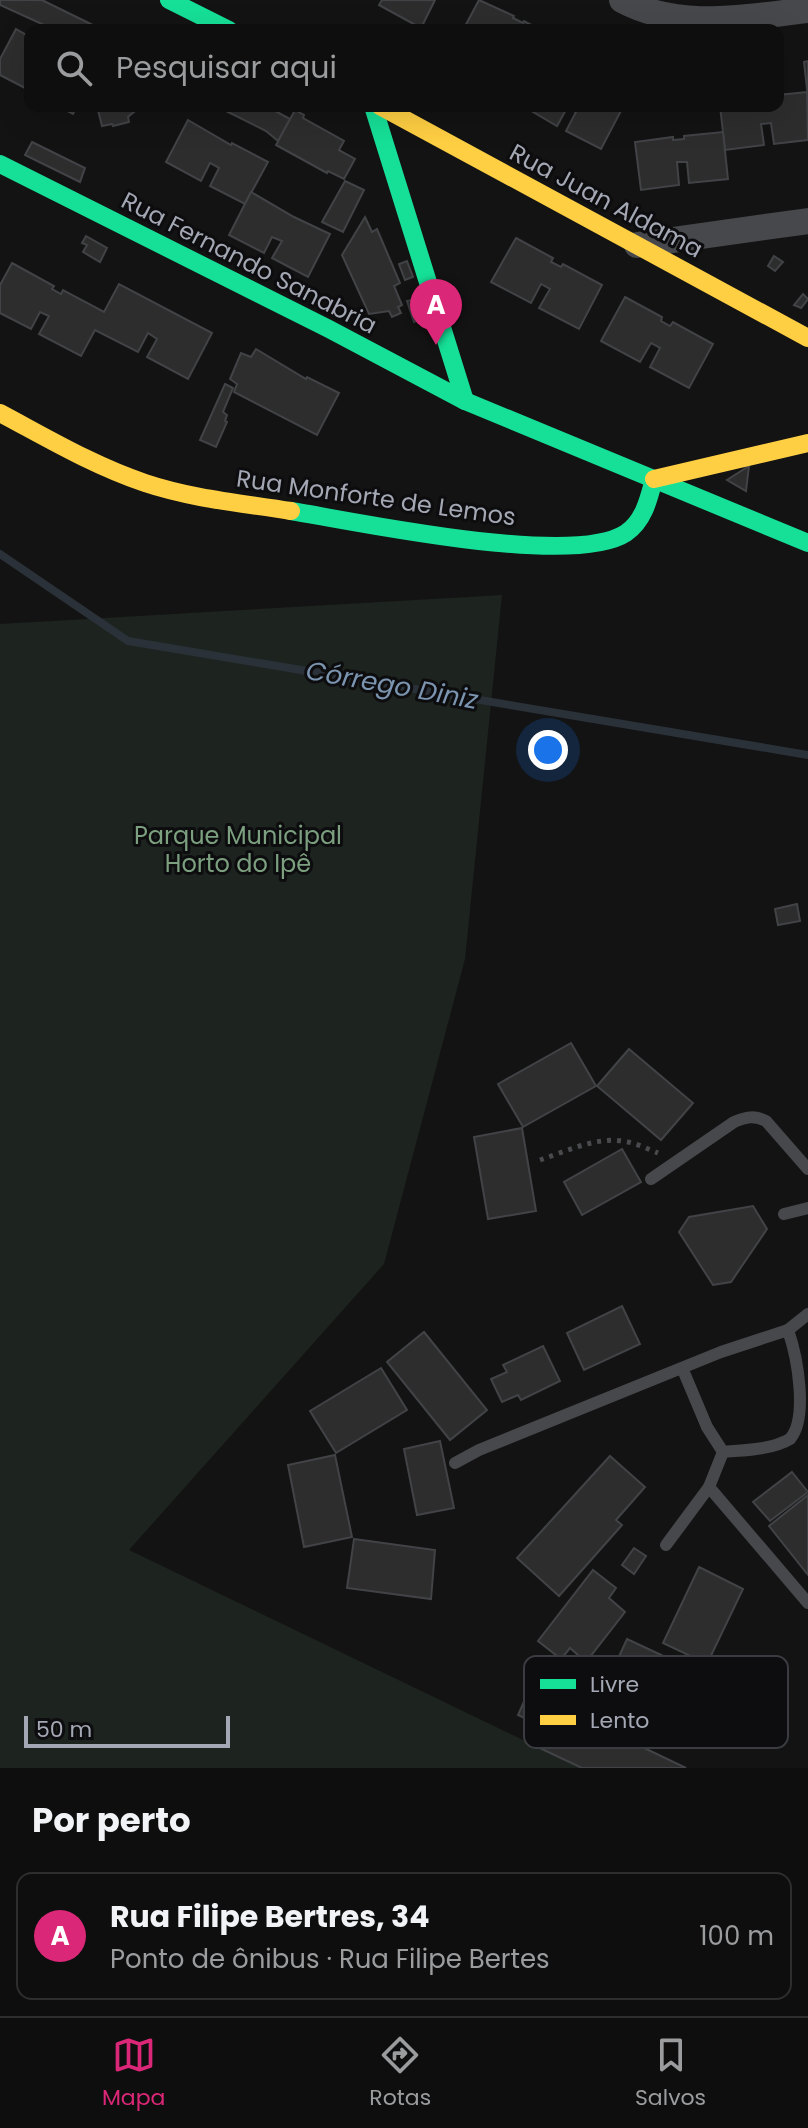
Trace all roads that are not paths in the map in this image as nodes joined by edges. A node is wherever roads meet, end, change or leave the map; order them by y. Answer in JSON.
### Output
{"nodes":[{"id":1,"x":169,"y":0,"type":"edge"},
{"id":2,"x":622,"y":0,"type":"edge"},
{"id":3,"x":808,"y":10,"type":"edge"},
{"id":4,"x":217,"y":24,"type":"edge"},
{"id":5,"x":375,"y":112,"type":"edge"},
{"id":6,"x":391,"y":112,"type":"edge"},
{"id":7,"x":0,"y":164,"type":"edge"},
{"id":8,"x":808,"y":221,"type":"edge"},
{"id":9,"x":637,"y":245,"type":"junction"},
{"id":10,"x":808,"y":338,"type":"edge"},
{"id":11,"x":465,"y":401,"type":"junction"},
{"id":12,"x":0,"y":413,"type":"edge"},
{"id":13,"x":808,"y":443,"type":"edge"},
{"id":14,"x":654,"y":479,"type":"junction"},
{"id":15,"x":808,"y":543,"type":"edge"},
{"id":16,"x":808,"y":1169,"type":"edge"},
{"id":17,"x":651,"y":1179,"type":"dead end"},
{"id":18,"x":808,"y":1208,"type":"edge"},
{"id":19,"x":784,"y":1214,"type":"dead end"},
{"id":20,"x":808,"y":1314,"type":"edge"},
{"id":21,"x":788,"y":1330,"type":"junction"},
{"id":22,"x":683,"y":1370,"type":"junction"},
{"id":23,"x":805,"y":1427,"type":"edge"},
{"id":24,"x":723,"y":1452,"type":"junction"},
{"id":25,"x":455,"y":1463,"type":"dead end"},
{"id":26,"x":709,"y":1487,"type":"junction"},
{"id":27,"x":666,"y":1545,"type":"dead end"},
{"id":28,"x":808,"y":1603,"type":"edge"}],
"edges":[{"from":1,"to":4,"type":"street"},
{"from":2,"to":3,"type":"street"},
{"from":5,"to":11,"type":"street"},
{"from":6,"to":9,"type":"street","name":"Rua Juan Aldama"},
{"from":7,"to":11,"type":"street","name":"Rua Fernando Sanabria"},
{"from":8,"to":9,"type":"street"},
{"from":9,"to":10,"type":"street","name":"Rua Juan Aldama"},
{"from":11,"to":14,"type":"street","name":"Rua Fernando Sanabria"},
{"from":12,"to":14,"type":"street","name":"Rua Monforte de Lemos"},
{"from":13,"to":14,"type":"street"},
{"from":14,"to":15,"type":"street"},
{"from":16,"to":17,"type":"lane"},
{"from":18,"to":19,"type":"lane"},
{"from":20,"to":21,"type":"lane"},
{"from":21,"to":22,"type":"lane"},
{"from":21,"to":23,"type":"lane"},
{"from":22,"to":24,"type":"lane"},
{"from":22,"to":25,"type":"lane"},
{"from":23,"to":24,"type":"lane"},
{"from":24,"to":26,"type":"lane"},
{"from":26,"to":27,"type":"lane"},
{"from":26,"to":28,"type":"lane"}]}
